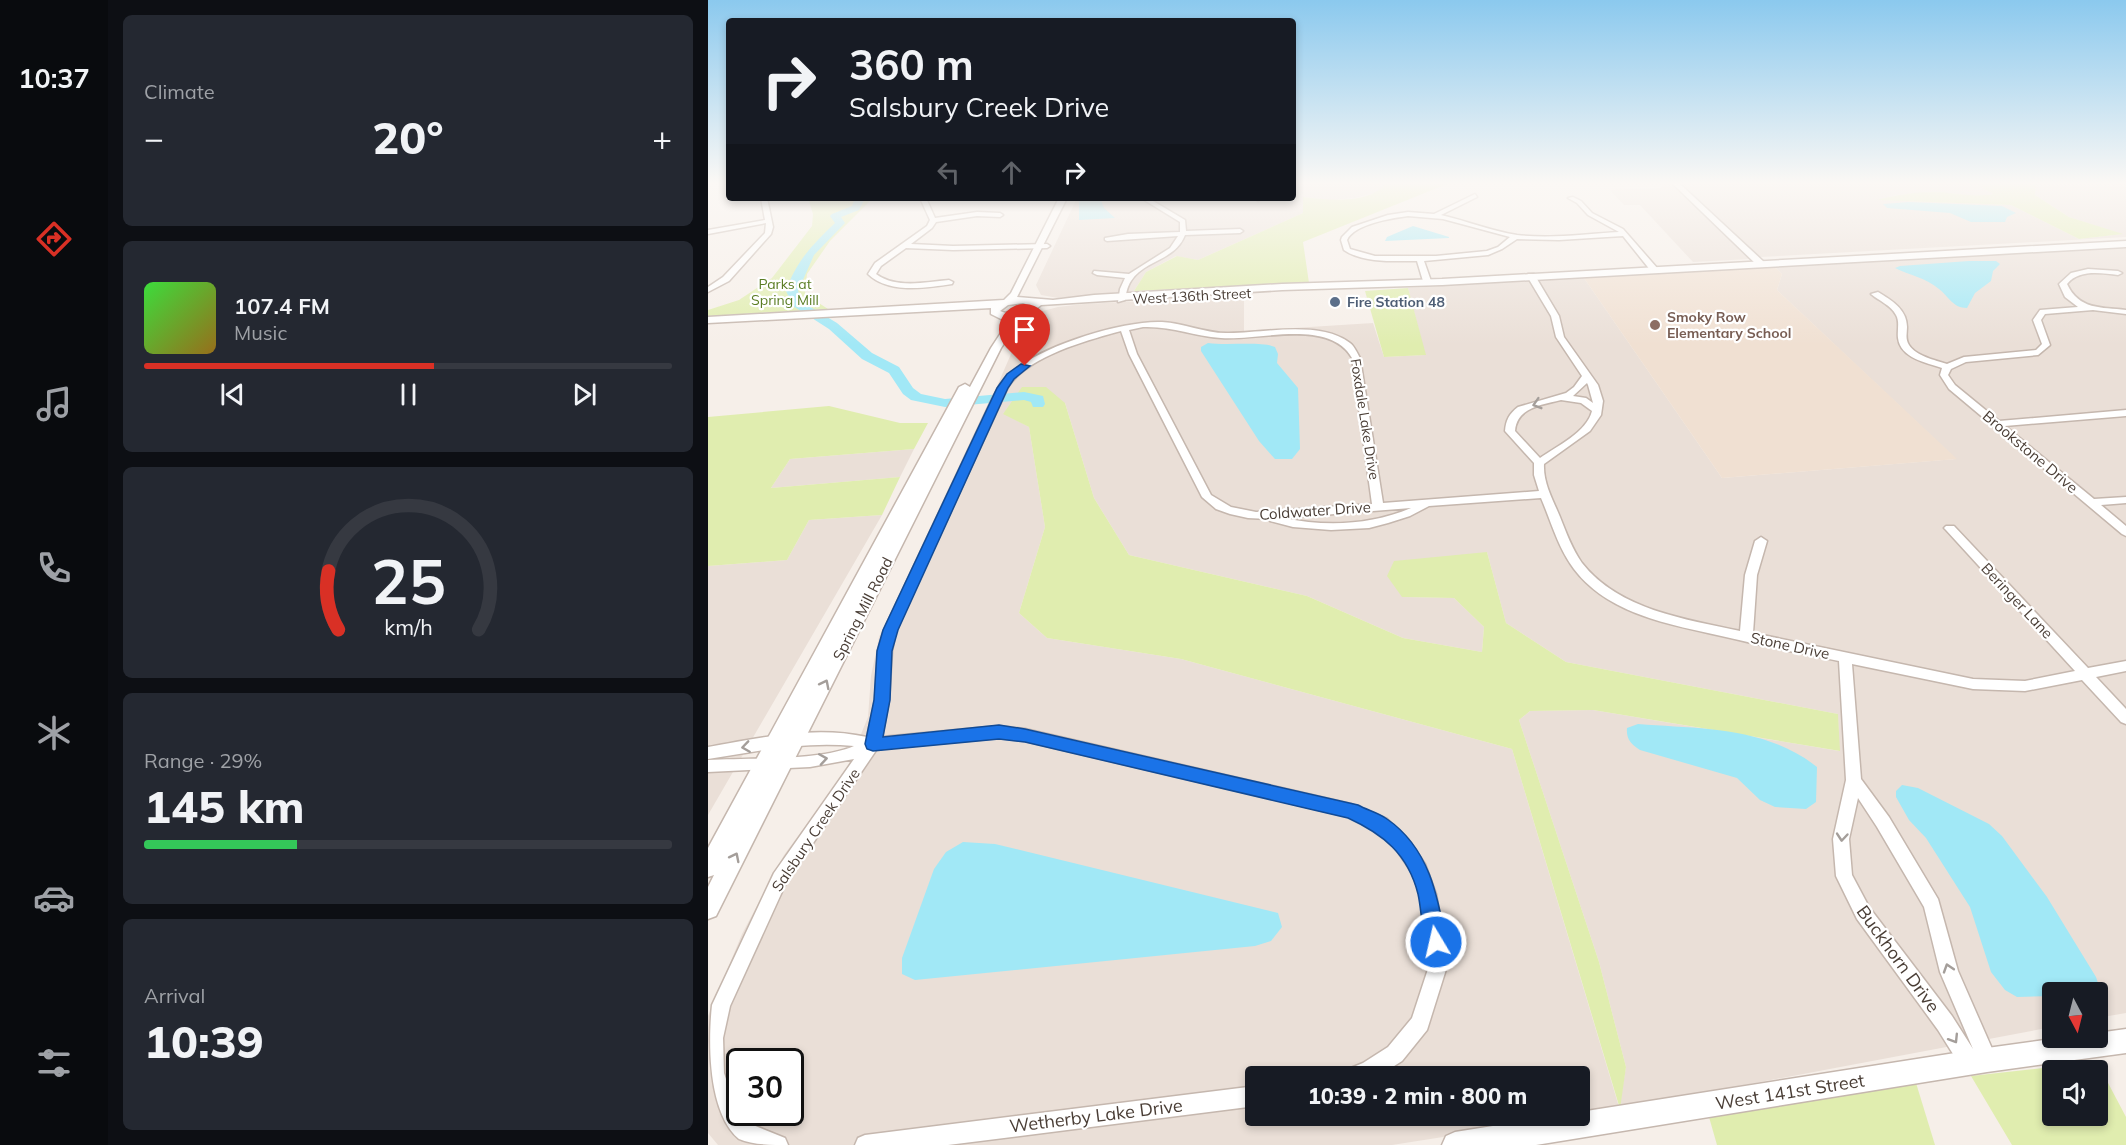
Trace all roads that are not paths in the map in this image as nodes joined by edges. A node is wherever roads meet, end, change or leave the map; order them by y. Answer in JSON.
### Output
{"nodes":[{"id":1,"x":765,"y":237,"type":"edge"},
{"id":2,"x":916,"y":237,"type":"edge"},
{"id":3,"x":1046,"y":237,"type":"edge"},
{"id":4,"x":1048,"y":237,"type":"edge"},
{"id":5,"x":1127,"y":237,"type":"edge"},
{"id":6,"x":1181,"y":237,"type":"edge"},
{"id":7,"x":1344,"y":237,"type":"edge"},
{"id":8,"x":1515,"y":237,"type":"edge"},
{"id":9,"x":1523,"y":237,"type":"edge"},
{"id":10,"x":1546,"y":237,"type":"edge"},
{"id":11,"x":1627,"y":237,"type":"edge"},
{"id":12,"x":1733,"y":237,"type":"edge"},
{"id":13,"x":1107,"y":239,"type":"dead end"},
{"id":14,"x":2126,"y":242,"type":"edge"},
{"id":15,"x":1043,"y":245,"type":"junction"},
{"id":16,"x":904,"y":246,"type":"junction"},
{"id":17,"x":1419,"y":257,"type":"junction"},
{"id":18,"x":1760,"y":263,"type":"junction"},
{"id":19,"x":1658,"y":269,"type":"junction"},
{"id":20,"x":1097,"y":273,"type":"dead end"},
{"id":21,"x":2118,"y":273,"type":"dead end"},
{"id":22,"x":1131,"y":276,"type":"junction"},
{"id":23,"x":1528,"y":276,"type":"junction"},
{"id":24,"x":1427,"y":281,"type":"junction"},
{"id":25,"x":949,"y":282,"type":"dead end"},
{"id":26,"x":708,"y":290,"type":"edge"},
{"id":27,"x":1875,"y":294,"type":"dead end"},
{"id":28,"x":1121,"y":298,"type":"junction"},
{"id":29,"x":1030,"y":307,"type":"junction"},
{"id":30,"x":1002,"y":308,"type":"junction"},
{"id":31,"x":2085,"y":308,"type":"junction"},
{"id":32,"x":2126,"y":312,"type":"edge"},
{"id":33,"x":830,"y":315,"type":"junction"},
{"id":34,"x":708,"y":322,"type":"edge"},
{"id":35,"x":1124,"y":327,"type":"junction"},
{"id":36,"x":1947,"y":367,"type":"junction"},
{"id":37,"x":1586,"y":377,"type":"junction"},
{"id":38,"x":1560,"y":398,"type":"junction"},
{"id":39,"x":963,"y":402,"type":"junction"},
{"id":40,"x":1597,"y":410,"type":"junction"},
{"id":41,"x":2126,"y":413,"type":"edge"},
{"id":42,"x":1996,"y":424,"type":"junction"},
{"id":43,"x":1523,"y":446,"type":"junction"},
{"id":44,"x":1562,"y":448,"type":"junction"},
{"id":45,"x":1539,"y":463,"type":"junction"},
{"id":46,"x":1545,"y":494,"type":"junction"},
{"id":47,"x":2126,"y":500,"type":"edge"},
{"id":48,"x":1430,"y":503,"type":"junction"},
{"id":49,"x":2091,"y":503,"type":"junction"},
{"id":50,"x":1378,"y":507,"type":"junction"},
{"id":51,"x":1264,"y":516,"type":"junction"},
{"id":52,"x":1950,"y":528,"type":"dead end"},
{"id":53,"x":2126,"y":532,"type":"edge"},
{"id":54,"x":1761,"y":542,"type":"dead end"},
{"id":55,"x":1746,"y":638,"type":"junction"},
{"id":56,"x":1845,"y":658,"type":"junction"},
{"id":57,"x":2126,"y":666,"type":"edge"},
{"id":58,"x":2085,"y":674,"type":"junction"},
{"id":59,"x":2126,"y":718,"type":"edge"},
{"id":60,"x":784,"y":742,"type":"junction"},
{"id":61,"x":873,"y":744,"type":"junction"},
{"id":62,"x":708,"y":753,"type":"edge"},
{"id":63,"x":773,"y":763,"type":"junction"},
{"id":64,"x":708,"y":766,"type":"edge"},
{"id":65,"x":1854,"y":780,"type":"junction"},
{"id":66,"x":708,"y":868,"type":"edge"},
{"id":67,"x":708,"y":909,"type":"edge"},
{"id":68,"x":2126,"y":1041,"type":"edge"},
{"id":69,"x":1978,"y":1062,"type":"junction"},
{"id":70,"x":1377,"y":1066,"type":"edge"},
{"id":71,"x":1245,"y":1097,"type":"edge"},
{"id":72,"x":778,"y":1145,"type":"edge"},
{"id":73,"x":865,"y":1145,"type":"edge"},
{"id":74,"x":1455,"y":1145,"type":"edge"}],
"edges":[{"from":1,"to":26,"type":"street"},
{"from":2,"to":16,"type":"street"},
{"from":3,"to":15,"type":"street","name":"Spring Mill Road"},
{"from":4,"to":15,"type":"street","name":"Spring Mill Road"},
{"from":5,"to":13,"type":"street"},
{"from":6,"to":22,"type":"street"},
{"from":7,"to":17,"type":"street"},
{"from":8,"to":17,"type":"street"},
{"from":9,"to":10,"type":"street"},
{"from":11,"to":19,"type":"street"},
{"from":12,"to":18,"type":"street"},
{"from":14,"to":18,"type":"street","name":"West 136th Street"},
{"from":15,"to":16,"type":"street"},
{"from":15,"to":29,"type":"street","name":"Spring Mill Road"},
{"from":15,"to":30,"type":"street","name":"Spring Mill Road"},
{"from":16,"to":25,"type":"street"},
{"from":17,"to":24,"type":"street"},
{"from":18,"to":19,"type":"street","name":"West 136th Street"},
{"from":19,"to":23,"type":"street","name":"West 136th Street"},
{"from":20,"to":22,"type":"street"},
{"from":21,"to":31,"type":"street"},
{"from":22,"to":28,"type":"street"},
{"from":23,"to":24,"type":"street","name":"West 136th Street"},
{"from":23,"to":37,"type":"street"},
{"from":24,"to":28,"type":"street","name":"West 136th Street"},
{"from":27,"to":36,"type":"street"},
{"from":28,"to":29,"type":"street","name":"West 136th Street"},
{"from":29,"to":30,"type":"street"},
{"from":29,"to":30,"type":"street"},
{"from":29,"to":39,"type":"street","name":"Spring Mill Road"},
{"from":30,"to":33,"type":"street"},
{"from":30,"to":39,"type":"street","name":"Spring Mill Road"},
{"from":31,"to":32,"type":"street"},
{"from":31,"to":36,"type":"street"},
{"from":33,"to":34,"type":"street"},
{"from":33,"to":34,"type":"street"},
{"from":35,"to":50,"type":"street","name":"Foxdale Lake Drive"},
{"from":35,"to":51,"type":"street","name":"Coldwater Drive"},
{"from":35,"to":61,"type":"street","name":"Salsbury Creek Drive"},
{"from":36,"to":42,"type":"street","name":"Brookstone Drive"},
{"from":37,"to":38,"type":"street"},
{"from":37,"to":40,"type":"street"},
{"from":38,"to":40,"type":"street"},
{"from":38,"to":43,"type":"street","one_way":true},
{"from":39,"to":60,"type":"street","name":"Spring Mill Road"},
{"from":40,"to":44,"type":"street"},
{"from":41,"to":42,"type":"street"},
{"from":42,"to":49,"type":"street","name":"Brookstone Drive"},
{"from":43,"to":44,"type":"street"},
{"from":43,"to":45,"type":"street"},
{"from":44,"to":45,"type":"street"},
{"from":45,"to":46,"type":"street","name":"Stone Drive"},
{"from":46,"to":48,"type":"street","name":"Coldwater Drive"},
{"from":46,"to":55,"type":"street","name":"Stone Drive"},
{"from":47,"to":49,"type":"street"},
{"from":48,"to":50,"type":"street","name":"Coldwater Drive"},
{"from":48,"to":51,"type":"street"},
{"from":49,"to":53,"type":"street","name":"Brookstone Drive"},
{"from":50,"to":51,"type":"street","name":"Coldwater Drive"},
{"from":52,"to":58,"type":"street","name":"Beringer Lane"},
{"from":54,"to":55,"type":"street"},
{"from":55,"to":56,"type":"street","name":"Stone Drive"},
{"from":56,"to":58,"type":"street","name":"Stone Drive"},
{"from":56,"to":65,"type":"street","name":"Buckhorn Drive"},
{"from":57,"to":58,"type":"street","name":"Stone Drive"},
{"from":58,"to":59,"type":"street","name":"Beringer Lane"},
{"from":60,"to":61,"type":"street"},
{"from":60,"to":62,"type":"street","one_way":true},
{"from":60,"to":63,"type":"street","name":"Spring Mill Road"},
{"from":63,"to":61,"type":"street","one_way":true},
{"from":61,"to":70,"type":"street"},
{"from":61,"to":72,"type":"street","name":"Salsbury Creek Drive"},
{"from":63,"to":64,"type":"street"},
{"from":63,"to":66,"type":"street","name":"Spring Mill Road"},
{"from":67,"to":63,"type":"street","name":"Spring Mill Road","one_way":true},
{"from":69,"to":65,"type":"street","name":"Buckhorn Drive","one_way":true},
{"from":65,"to":69,"type":"street","name":"Buckhorn Drive","one_way":true},
{"from":68,"to":69,"type":"street","name":"West 141st Street"},
{"from":69,"to":74,"type":"street","name":"West 141st Street"},
{"from":71,"to":73,"type":"street","name":"Wetherby Lake Drive"}]}
